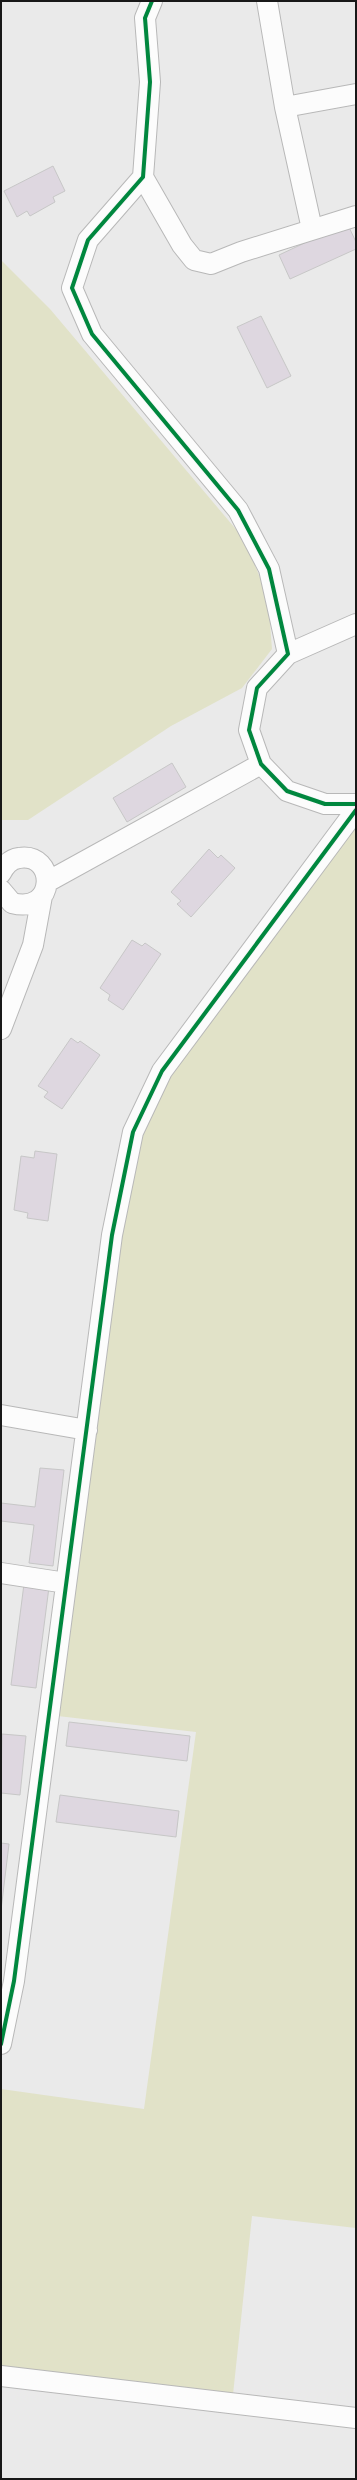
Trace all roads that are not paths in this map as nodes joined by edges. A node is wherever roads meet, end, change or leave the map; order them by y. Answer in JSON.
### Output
{"nodes":[{"id":1,"x":152,"y":1,"type":"edge"},
{"id":2,"x":267,"y":1,"type":"edge"},
{"id":3,"x":356,"y":94,"type":"edge"},
{"id":4,"x":285,"y":107,"type":"junction"},
{"id":5,"x":142,"y":177,"type":"junction"},
{"id":6,"x":356,"y":216,"type":"edge"},
{"id":7,"x":312,"y":229,"type":"junction"},
{"id":8,"x":356,"y":624,"type":"edge"},
{"id":9,"x":288,"y":654,"type":"junction"},
{"id":10,"x":261,"y":764,"type":"junction"},
{"id":11,"x":356,"y":804,"type":"edge"},
{"id":12,"x":356,"y":810,"type":"edge"},
{"id":13,"x":9,"y":857,"type":"edge"},
{"id":14,"x":1,"y":873,"type":"edge"},
{"id":15,"x":45,"y":889,"type":"junction"},
{"id":16,"x":3,"y":898,"type":"edge"},
{"id":17,"x":1,"y":1029,"type":"edge"},
{"id":18,"x":1,"y":1415,"type":"edge"},
{"id":19,"x":87,"y":1430,"type":"junction"},
{"id":20,"x":1,"y":1573,"type":"edge"},
{"id":21,"x":66,"y":1583,"type":"junction"},
{"id":22,"x":1,"y":2044,"type":"edge"},
{"id":23,"x":1,"y":2376,"type":"edge"},
{"id":24,"x":356,"y":2418,"type":"edge"}],
"edges":[{"from":1,"to":5,"type":"street"},
{"from":2,"to":4,"type":"street"},
{"from":3,"to":4,"type":"street"},
{"from":4,"to":7,"type":"street"},
{"from":5,"to":7,"type":"street"},
{"from":5,"to":9,"type":"street"},
{"from":6,"to":7,"type":"street"},
{"from":8,"to":9,"type":"street"},
{"from":9,"to":10,"type":"street"},
{"from":10,"to":11,"type":"street"},
{"from":10,"to":15,"type":"street"},
{"from":12,"to":19,"type":"street"},
{"from":13,"to":14,"type":"street"},
{"from":13,"to":15,"type":"street"},
{"from":15,"to":16,"type":"street"},
{"from":15,"to":17,"type":"street"},
{"from":18,"to":19,"type":"street"},
{"from":19,"to":21,"type":"street"},
{"from":20,"to":21,"type":"street"},
{"from":21,"to":22,"type":"street"},
{"from":23,"to":24,"type":"street"}]}
